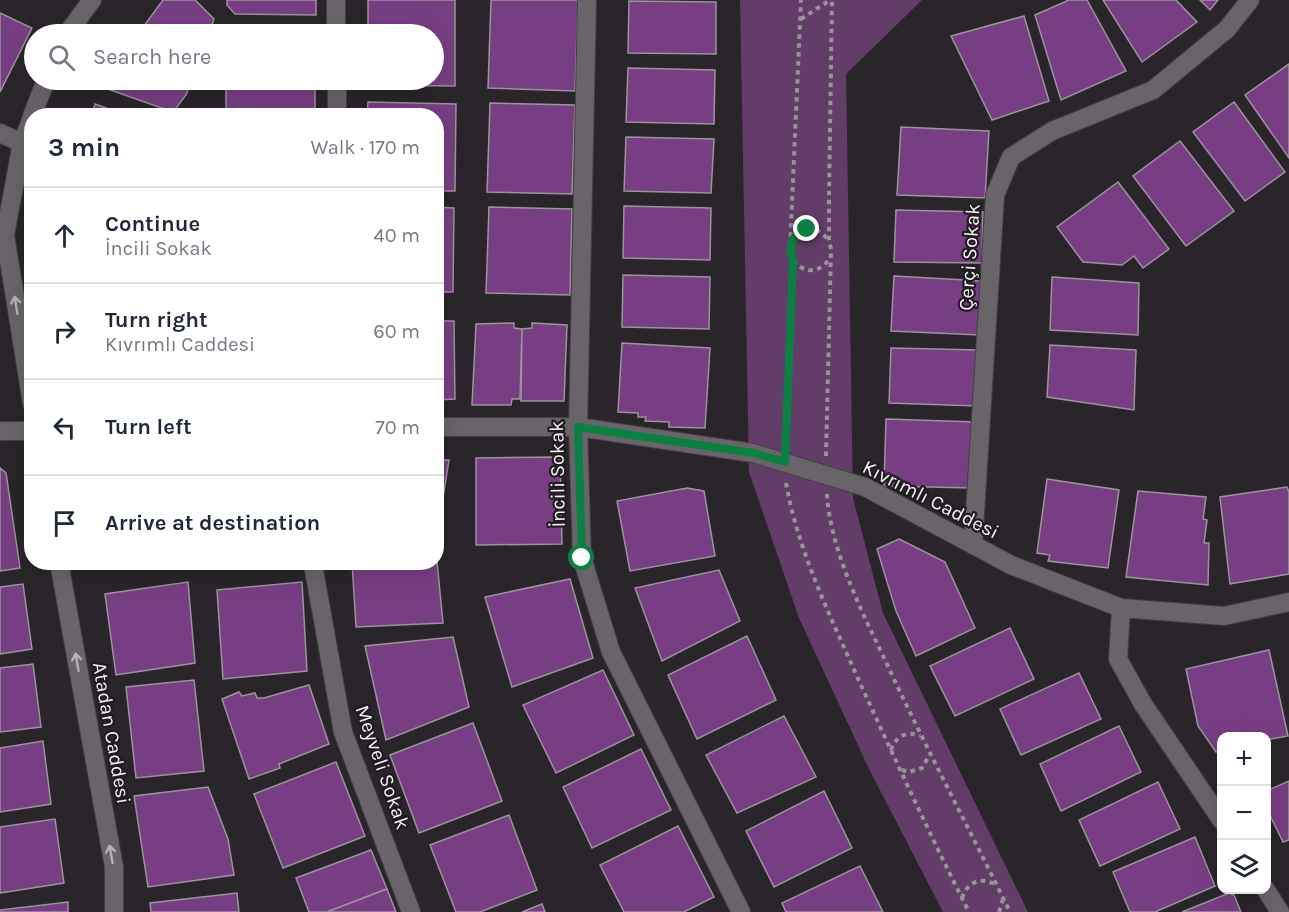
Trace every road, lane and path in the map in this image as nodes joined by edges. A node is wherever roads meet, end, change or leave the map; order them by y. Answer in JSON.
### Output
{"nodes":[{"id":1,"x":92,"y":0,"type":"edge"},
{"id":2,"x":336,"y":0,"type":"edge"},
{"id":3,"x":587,"y":0,"type":"edge"},
{"id":4,"x":801,"y":0,"type":"edge"},
{"id":5,"x":831,"y":0,"type":"edge"},
{"id":6,"x":1250,"y":0,"type":"edge"},
{"id":7,"x":800,"y":20,"type":"junction"},
{"id":8,"x":74,"y":24,"type":"edge"},
{"id":9,"x":336,"y":24,"type":"edge"},
{"id":10,"x":42,"y":90,"type":"edge"},
{"id":11,"x":337,"y":90,"type":"edge"},
{"id":12,"x":35,"y":108,"type":"edge"},
{"id":13,"x":337,"y":108,"type":"edge"},
{"id":14,"x":0,"y":133,"type":"edge"},
{"id":15,"x":24,"y":138,"type":"edge"},
{"id":16,"x":22,"y":143,"type":"junction"},
{"id":17,"x":829,"y":240,"type":"junction"},
{"id":18,"x":792,"y":241,"type":"junction"},
{"id":19,"x":831,"y":255,"type":"junction"},
{"id":20,"x":793,"y":261,"type":"junction"},
{"id":21,"x":24,"y":355,"type":"edge"},
{"id":22,"x":444,"y":427,"type":"edge"},
{"id":23,"x":578,"y":427,"type":"junction"},
{"id":24,"x":0,"y":431,"type":"edge"},
{"id":25,"x":24,"y":431,"type":"edge"},
{"id":26,"x":785,"y":462,"type":"junction"},
{"id":27,"x":826,"y":475,"type":"junction"},
{"id":28,"x":973,"y":545,"type":"junction"},
{"id":29,"x":60,"y":570,"type":"edge"},
{"id":30,"x":314,"y":570,"type":"edge"},
{"id":31,"x":1289,"y":602,"type":"edge"},
{"id":32,"x":1121,"y":608,"type":"junction"},
{"id":33,"x":921,"y":736,"type":"junction"},
{"id":34,"x":891,"y":751,"type":"junction"},
{"id":35,"x":930,"y":753,"type":"junction"},
{"id":36,"x":901,"y":770,"type":"junction"},
{"id":37,"x":1217,"y":815,"type":"edge"},
{"id":38,"x":998,"y":888,"type":"junction"},
{"id":39,"x":1269,"y":894,"type":"edge"},
{"id":40,"x":1003,"y":897,"type":"junction"},
{"id":41,"x":962,"y":898,"type":"junction"},
{"id":42,"x":114,"y":912,"type":"edge"},
{"id":43,"x":411,"y":912,"type":"edge"},
{"id":44,"x":741,"y":912,"type":"edge"},
{"id":45,"x":969,"y":912,"type":"edge"},
{"id":46,"x":999,"y":912,"type":"edge"},
{"id":47,"x":1010,"y":912,"type":"edge"},
{"id":48,"x":1280,"y":912,"type":"edge"}],
"edges":[{"from":1,"to":8,"type":"street"},
{"from":2,"to":9,"type":"street"},
{"from":3,"to":23,"type":"street","name":"İncili Sokak"},
{"from":4,"to":7,"type":"path"},
{"from":5,"to":7,"type":"path"},
{"from":5,"to":17,"type":"path"},
{"from":6,"to":28,"type":"street","name":"Çerçi Sokak"},
{"from":7,"to":18,"type":"path"},
{"from":10,"to":12,"type":"street"},
{"from":11,"to":13,"type":"street"},
{"from":14,"to":16,"type":"street"},
{"from":15,"to":16,"type":"street"},
{"from":21,"to":16,"type":"street","one_way":true},
{"from":17,"to":18,"type":"path"},
{"from":17,"to":19,"type":"path"},
{"from":18,"to":20,"type":"path"},
{"from":19,"to":20,"type":"path"},
{"from":19,"to":27,"type":"path"},
{"from":20,"to":26,"type":"path"},
{"from":22,"to":23,"type":"street","name":"Kıvrımlı Caddesi"},
{"from":23,"to":26,"type":"street","name":"Kıvrımlı Caddesi"},
{"from":23,"to":44,"type":"street","name":"İncili Sokak"},
{"from":24,"to":25,"type":"street"},
{"from":26,"to":27,"type":"street","name":"Kıvrımlı Caddesi"},
{"from":26,"to":34,"type":"path"},
{"from":27,"to":28,"type":"street","name":"Kıvrımlı Caddesi"},
{"from":27,"to":33,"type":"path"},
{"from":28,"to":32,"type":"street","name":"Kıvrımlı Caddesi"},
{"from":42,"to":29,"type":"street","name":"Atadan Caddesi","one_way":true},
{"from":30,"to":43,"type":"street","name":"Meyveli Sokak"},
{"from":31,"to":32,"type":"street","name":"Kıvrımlı Caddesi"},
{"from":32,"to":37,"type":"street"},
{"from":33,"to":34,"type":"path"},
{"from":33,"to":35,"type":"path"},
{"from":34,"to":36,"type":"path"},
{"from":35,"to":36,"type":"path"},
{"from":35,"to":38,"type":"path"},
{"from":36,"to":41,"type":"path"},
{"from":38,"to":40,"type":"path"},
{"from":38,"to":41,"type":"path"},
{"from":39,"to":48,"type":"street"},
{"from":40,"to":46,"type":"path"},
{"from":40,"to":47,"type":"path"},
{"from":41,"to":45,"type":"path"}]}
